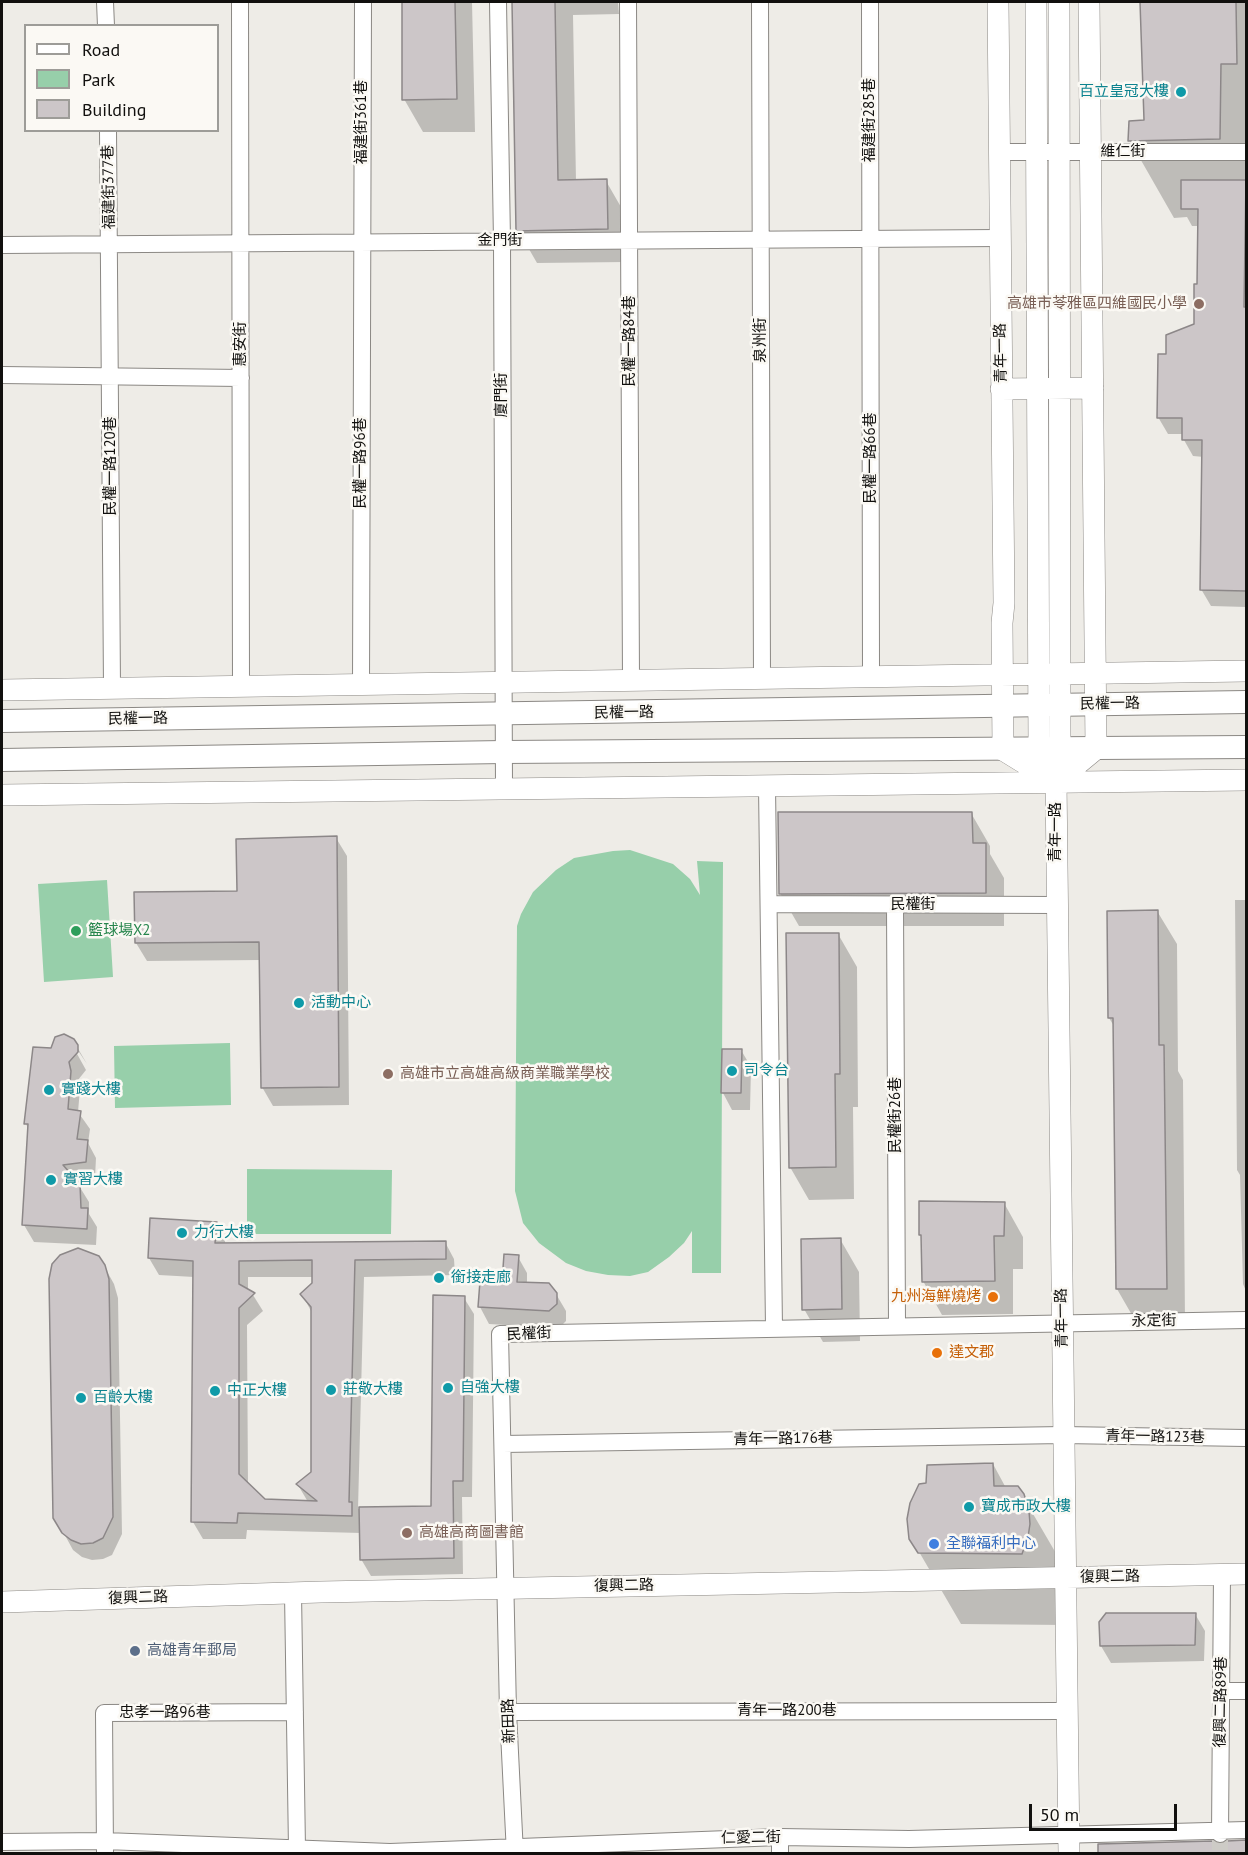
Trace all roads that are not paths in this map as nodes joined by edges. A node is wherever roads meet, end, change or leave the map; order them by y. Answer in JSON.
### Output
{"nodes":[{"id":1,"x":105,"y":2,"type":"edge"},
{"id":2,"x":240,"y":2,"type":"edge"},
{"id":3,"x":363,"y":2,"type":"edge"},
{"id":4,"x":498,"y":2,"type":"edge"},
{"id":5,"x":628,"y":2,"type":"edge"},
{"id":6,"x":760,"y":2,"type":"edge"},
{"id":7,"x":870,"y":2,"type":"edge"},
{"id":8,"x":998,"y":2,"type":"edge"},
{"id":9,"x":1036,"y":2,"type":"edge"},
{"id":10,"x":1059,"y":2,"type":"edge"},
{"id":11,"x":1089,"y":2,"type":"edge"},
{"id":12,"x":106,"y":24,"type":"edge"},
{"id":13,"x":108,"y":132,"type":"edge"},
{"id":14,"x":999,"y":152,"type":"junction"},
{"id":15,"x":1036,"y":152,"type":"junction"},
{"id":16,"x":1059,"y":152,"type":"junction"},
{"id":17,"x":1090,"y":152,"type":"junction"},
{"id":18,"x":1246,"y":152,"type":"edge"},
{"id":19,"x":999,"y":237,"type":"junction"},
{"id":20,"x":870,"y":238,"type":"junction"},
{"id":21,"x":761,"y":239,"type":"junction"},
{"id":22,"x":630,"y":240,"type":"junction"},
{"id":23,"x":502,"y":241,"type":"junction"},
{"id":24,"x":361,"y":242,"type":"junction"},
{"id":25,"x":240,"y":243,"type":"junction"},
{"id":26,"x":110,"y":244,"type":"junction"},
{"id":27,"x":2,"y":245,"type":"edge"},
{"id":28,"x":2,"y":375,"type":"edge"},
{"id":29,"x":110,"y":376,"type":"junction"},
{"id":30,"x":240,"y":378,"type":"junction"},
{"id":31,"x":1059,"y":388,"type":"junction"},
{"id":32,"x":1093,"y":388,"type":"junction"},
{"id":33,"x":1001,"y":389,"type":"junction"},
{"id":34,"x":1037,"y":389,"type":"junction"},
{"id":35,"x":1246,"y":671,"type":"edge"},
{"id":36,"x":1049,"y":674,"type":"junction"},
{"id":37,"x":1096,"y":674,"type":"junction"},
{"id":38,"x":1003,"y":675,"type":"junction"},
{"id":39,"x":871,"y":677,"type":"junction"},
{"id":40,"x":762,"y":679,"type":"junction"},
{"id":41,"x":631,"y":681,"type":"junction"},
{"id":42,"x":503,"y":682,"type":"junction"},
{"id":43,"x":361,"y":684,"type":"junction"},
{"id":44,"x":241,"y":686,"type":"junction"},
{"id":45,"x":112,"y":688,"type":"junction"},
{"id":46,"x":2,"y":690,"type":"edge"},
{"id":47,"x":1246,"y":702,"type":"edge"},
{"id":48,"x":1095,"y":704,"type":"junction"},
{"id":49,"x":1003,"y":705,"type":"junction"},
{"id":50,"x":1049,"y":705,"type":"junction"},
{"id":51,"x":503,"y":715,"type":"junction"},
{"id":52,"x":2,"y":721,"type":"edge"},
{"id":53,"x":1246,"y":747,"type":"edge"},
{"id":54,"x":1096,"y":749,"type":"junction"},
{"id":55,"x":1003,"y":750,"type":"junction"},
{"id":56,"x":1050,"y":750,"type":"junction"},
{"id":57,"x":503,"y":752,"type":"junction"},
{"id":58,"x":2,"y":760,"type":"edge"},
{"id":59,"x":1246,"y":780,"type":"edge"},
{"id":60,"x":1056,"y":782,"type":"junction"},
{"id":61,"x":767,"y":786,"type":"junction"},
{"id":62,"x":504,"y":789,"type":"junction"},
{"id":63,"x":2,"y":795,"type":"edge"},
{"id":64,"x":768,"y":904,"type":"junction"},
{"id":65,"x":895,"y":905,"type":"junction"},
{"id":66,"x":1057,"y":905,"type":"junction"},
{"id":67,"x":1246,"y":1320,"type":"edge"},
{"id":68,"x":1062,"y":1322,"type":"junction"},
{"id":69,"x":897,"y":1326,"type":"junction"},
{"id":70,"x":774,"y":1328,"type":"junction"},
{"id":71,"x":1063,"y":1435,"type":"junction"},
{"id":72,"x":1246,"y":1438,"type":"edge"},
{"id":73,"x":503,"y":1444,"type":"junction"},
{"id":74,"x":1222,"y":1574,"type":"junction"},
{"id":75,"x":1246,"y":1574,"type":"edge"},
{"id":76,"x":1065,"y":1578,"type":"junction"},
{"id":77,"x":506,"y":1588,"type":"junction"},
{"id":78,"x":293,"y":1593,"type":"junction"},
{"id":79,"x":2,"y":1602,"type":"edge"},
{"id":80,"x":1222,"y":1691,"type":"junction"},
{"id":81,"x":1246,"y":1691,"type":"edge"},
{"id":82,"x":1066,"y":1711,"type":"junction"},
{"id":83,"x":295,"y":1712,"type":"junction"},
{"id":84,"x":508,"y":1712,"type":"junction"},
{"id":85,"x":1246,"y":1830,"type":"edge"},
{"id":86,"x":1220,"y":1832,"type":"junction"},
{"id":87,"x":2,"y":1842,"type":"edge"},
{"id":88,"x":1069,"y":1844,"type":"edge"},
{"id":89,"x":780,"y":1845,"type":"edge"},
{"id":90,"x":909,"y":1846,"type":"edge"},
{"id":91,"x":105,"y":1847,"type":"edge"},
{"id":92,"x":657,"y":1847,"type":"edge"},
{"id":93,"x":160,"y":1849,"type":"edge"},
{"id":94,"x":297,"y":1849,"type":"junction"},
{"id":95,"x":255,"y":1850,"type":"edge"},
{"id":96,"x":515,"y":1851,"type":"edge"},
{"id":97,"x":390,"y":1853,"type":"edge"}],
"edges":[{"from":1,"to":12,"type":"street"},
{"from":2,"to":25,"type":"street","name":"惠安街"},
{"from":3,"to":24,"type":"street","name":"福建街361巷"},
{"from":4,"to":23,"type":"street","name":"廈門街"},
{"from":5,"to":22,"type":"street","name":"民權一路84巷"},
{"from":6,"to":21,"type":"street","name":"泉州街"},
{"from":7,"to":20,"type":"street","name":"福建街285巷"},
{"from":8,"to":14,"type":"street","name":"青年一路"},
{"from":9,"to":15,"type":"street","name":"青年一路"},
{"from":10,"to":16,"type":"street","name":"青年一路"},
{"from":11,"to":17,"type":"street"},
{"from":13,"to":26,"type":"street","name":"福建街377巷"},
{"from":14,"to":15,"type":"street","name":"維仁街"},
{"from":14,"to":19,"type":"street","name":"青年一路"},
{"from":15,"to":16,"type":"street","name":"維仁街"},
{"from":15,"to":34,"type":"street","name":"青年一路"},
{"from":16,"to":17,"type":"street","name":"維仁街"},
{"from":16,"to":31,"type":"street","name":"青年一路"},
{"from":17,"to":18,"type":"street","name":"維仁街"},
{"from":17,"to":32,"type":"street"},
{"from":19,"to":20,"type":"street","name":"金門街"},
{"from":19,"to":33,"type":"street","name":"青年一路"},
{"from":20,"to":21,"type":"street","name":"金門街"},
{"from":20,"to":39,"type":"street","name":"民權一路66巷"},
{"from":21,"to":22,"type":"street","name":"金門街"},
{"from":21,"to":40,"type":"street","name":"泉州街"},
{"from":22,"to":23,"type":"street","name":"金門街"},
{"from":22,"to":41,"type":"street","name":"民權一路84巷"},
{"from":23,"to":24,"type":"street","name":"金門街"},
{"from":23,"to":42,"type":"street","name":"廈門街"},
{"from":24,"to":25,"type":"street","name":"金門街"},
{"from":24,"to":43,"type":"street","name":"民權一路96巷"},
{"from":25,"to":26,"type":"street","name":"金門街"},
{"from":25,"to":30,"type":"street","name":"惠安街"},
{"from":26,"to":27,"type":"street","name":"金門街"},
{"from":26,"to":29,"type":"street","name":"民權一路120巷"},
{"from":28,"to":29,"type":"street"},
{"from":29,"to":30,"type":"street"},
{"from":29,"to":45,"type":"street","name":"民權一路120巷"},
{"from":30,"to":44,"type":"street","name":"惠安街"},
{"from":31,"to":32,"type":"street"},
{"from":31,"to":34,"type":"street"},
{"from":31,"to":36,"type":"street","name":"青年一路"},
{"from":32,"to":37,"type":"street"},
{"from":33,"to":34,"type":"street"},
{"from":33,"to":38,"type":"street","name":"青年一路"},
{"from":34,"to":36,"type":"street","name":"青年一路"},
{"from":35,"to":37,"type":"street","name":"民權一路"},
{"from":36,"to":37,"type":"street","name":"民權一路"},
{"from":36,"to":38,"type":"street","name":"民權一路"},
{"from":36,"to":50,"type":"street","name":"青年一路"},
{"from":37,"to":48,"type":"street"},
{"from":38,"to":39,"type":"street","name":"民權一路"},
{"from":38,"to":49,"type":"street","name":"青年一路"},
{"from":39,"to":40,"type":"street","name":"民權一路"},
{"from":40,"to":41,"type":"street","name":"民權一路"},
{"from":41,"to":42,"type":"street","name":"民權一路"},
{"from":42,"to":43,"type":"street","name":"民權一路"},
{"from":42,"to":51,"type":"street","name":"廈門街"},
{"from":43,"to":44,"type":"street","name":"民權一路"},
{"from":44,"to":45,"type":"street","name":"民權一路"},
{"from":45,"to":46,"type":"street","name":"民權一路"},
{"from":47,"to":48,"type":"main road","name":"民權一路"},
{"from":48,"to":50,"type":"main road","name":"民權一路"},
{"from":48,"to":54,"type":"street"},
{"from":49,"to":50,"type":"main road","name":"民權一路"},
{"from":49,"to":51,"type":"main road","name":"民權一路"},
{"from":49,"to":55,"type":"street","name":"青年一路"},
{"from":50,"to":56,"type":"street","name":"青年一路"},
{"from":51,"to":52,"type":"main road","name":"民權一路"},
{"from":51,"to":57,"type":"street","name":"廈門街"},
{"from":53,"to":54,"type":"main road"},
{"from":54,"to":56,"type":"main road"},
{"from":54,"to":60,"type":"street","name":"青年一路"},
{"from":55,"to":56,"type":"main road"},
{"from":55,"to":57,"type":"main road"},
{"from":55,"to":60,"type":"street","name":"青年一路"},
{"from":56,"to":60,"type":"street","name":"青年一路"},
{"from":57,"to":58,"type":"main road"},
{"from":57,"to":62,"type":"street","name":"廈門街"},
{"from":59,"to":60,"type":"street"},
{"from":60,"to":61,"type":"street"},
{"from":60,"to":66,"type":"street","name":"青年一路"},
{"from":61,"to":62,"type":"street"},
{"from":61,"to":64,"type":"street"},
{"from":62,"to":63,"type":"street"},
{"from":64,"to":65,"type":"street","name":"民權街"},
{"from":64,"to":70,"type":"street"},
{"from":65,"to":66,"type":"street","name":"民權街"},
{"from":65,"to":69,"type":"street","name":"民權街26巷"},
{"from":66,"to":68,"type":"street","name":"青年一路"},
{"from":67,"to":68,"type":"street","name":"永定街"},
{"from":68,"to":69,"type":"street","name":"民權街"},
{"from":68,"to":71,"type":"street","name":"青年一路"},
{"from":69,"to":70,"type":"street","name":"民權街"},
{"from":70,"to":73,"type":"street","name":"民權街"},
{"from":71,"to":72,"type":"street","name":"青年一路123巷"},
{"from":71,"to":73,"type":"street","name":"青年一路176巷"},
{"from":71,"to":76,"type":"street","name":"青年一路"},
{"from":73,"to":77,"type":"street","name":"民權街"},
{"from":74,"to":75,"type":"street","name":"復興二路"},
{"from":74,"to":76,"type":"street","name":"復興二路"},
{"from":74,"to":80,"type":"street","name":"復興二路89巷"},
{"from":76,"to":77,"type":"street","name":"復興二路"},
{"from":76,"to":82,"type":"street","name":"青年一路"},
{"from":77,"to":78,"type":"street","name":"復興二路"},
{"from":77,"to":84,"type":"street","name":"新田路"},
{"from":78,"to":79,"type":"street","name":"復興二路"},
{"from":78,"to":83,"type":"street"},
{"from":80,"to":81,"type":"street"},
{"from":80,"to":86,"type":"street","name":"復興二路89巷"},
{"from":82,"to":84,"type":"street","name":"青年一路200巷"},
{"from":82,"to":88,"type":"street","name":"青年一路"},
{"from":83,"to":91,"type":"street","name":"忠孝一路96巷"},
{"from":83,"to":94,"type":"street"},
{"from":84,"to":96,"type":"street","name":"新田路"},
{"from":85,"to":86,"type":"street","name":"仁愛二街"},
{"from":86,"to":88,"type":"street","name":"仁愛二街"},
{"from":87,"to":91,"type":"street","name":"仁愛二街"},
{"from":88,"to":90,"type":"street","name":"仁愛二街"},
{"from":89,"to":90,"type":"street","name":"仁愛二街"},
{"from":89,"to":92,"type":"street","name":"仁愛二街"},
{"from":91,"to":93,"type":"street","name":"仁愛二街"},
{"from":92,"to":96,"type":"street","name":"仁愛二街"},
{"from":93,"to":95,"type":"street","name":"仁愛二街"},
{"from":94,"to":95,"type":"street","name":"仁愛二街"},
{"from":94,"to":97,"type":"street","name":"仁愛二街"},
{"from":96,"to":97,"type":"street","name":"仁愛二街"}]}
